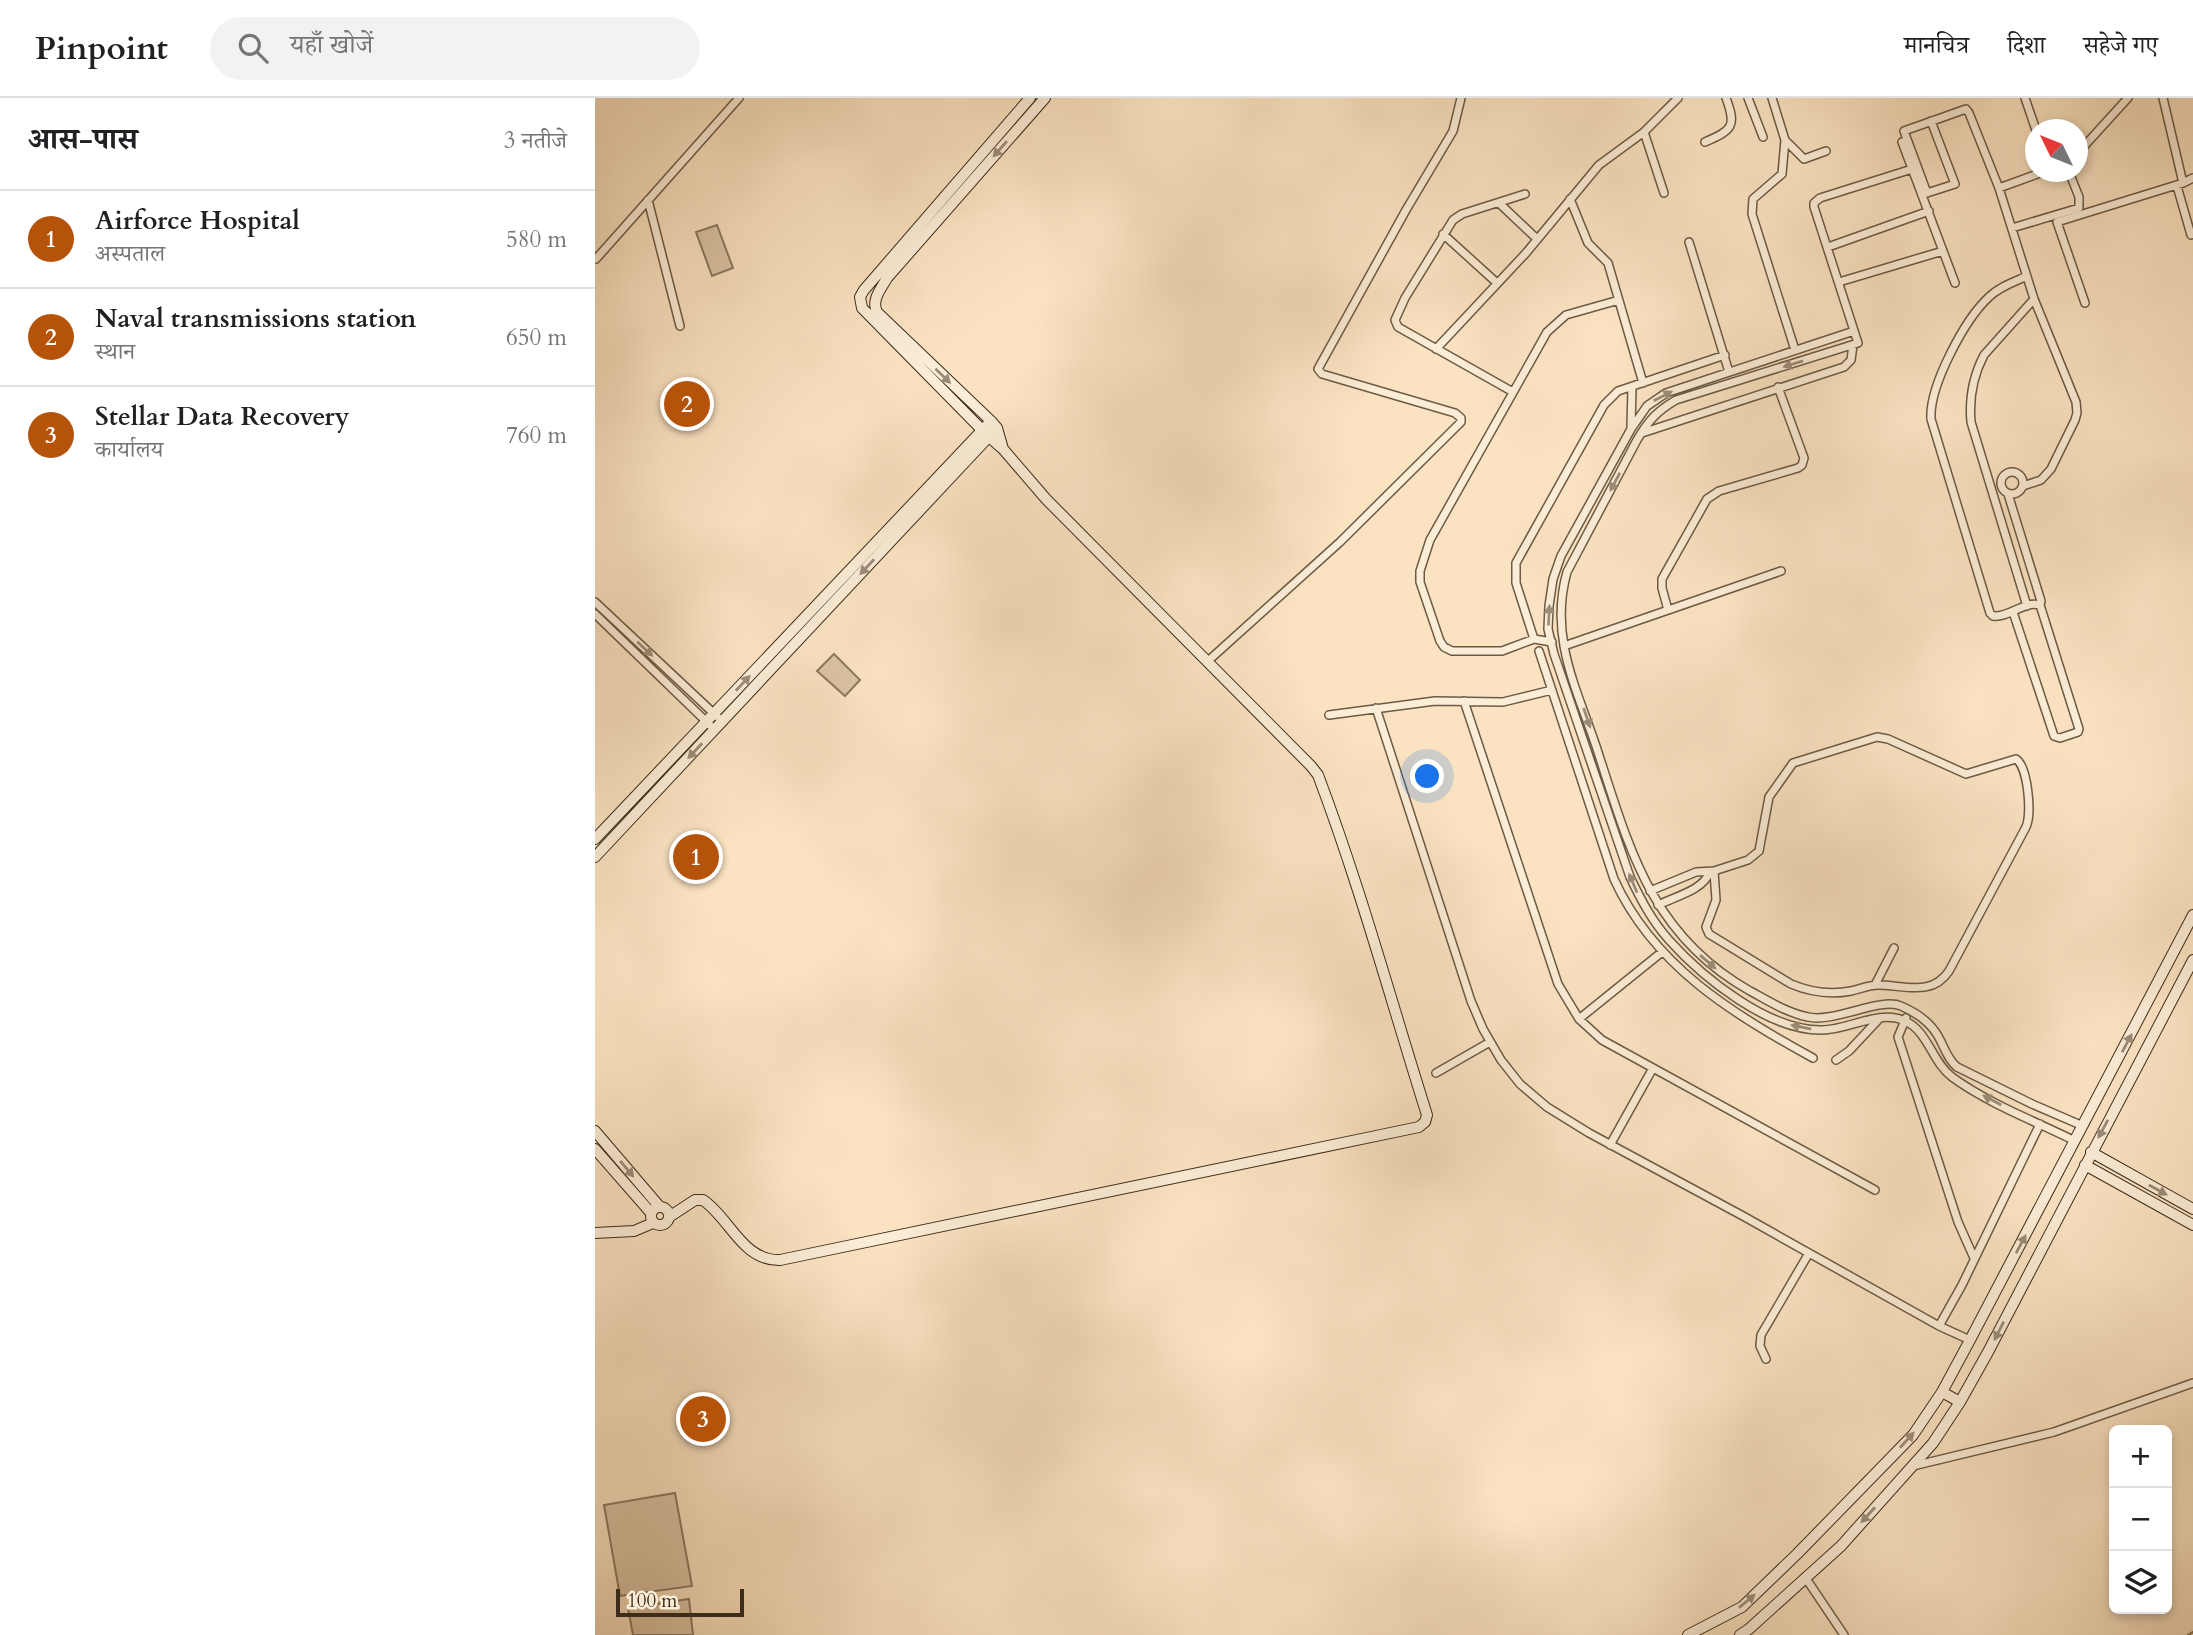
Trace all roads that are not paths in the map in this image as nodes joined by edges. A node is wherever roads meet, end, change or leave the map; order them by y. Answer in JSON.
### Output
{"nodes":[{"id":1,"x":739,"y":98,"type":"edge"},
{"id":2,"x":1030,"y":98,"type":"edge"},
{"id":3,"x":1045,"y":98,"type":"edge"},
{"id":4,"x":1461,"y":98,"type":"edge"},
{"id":5,"x":1678,"y":98,"type":"edge"},
{"id":6,"x":1726,"y":98,"type":"edge"},
{"id":7,"x":1748,"y":98,"type":"edge"},
{"id":8,"x":1772,"y":98,"type":"edge"},
{"id":9,"x":2025,"y":98,"type":"edge"},
{"id":10,"x":2128,"y":98,"type":"edge"},
{"id":11,"x":2163,"y":98,"type":"edge"},
{"id":12,"x":2032,"y":119,"type":"edge"},
{"id":13,"x":1931,"y":121,"type":"junction"},
{"id":14,"x":1644,"y":132,"type":"junction"},
{"id":15,"x":1763,"y":137,"type":"dead end"},
{"id":16,"x":1785,"y":140,"type":"junction"},
{"id":17,"x":1705,"y":142,"type":"dead end"},
{"id":18,"x":1902,"y":142,"type":"dead end"},
{"id":19,"x":2088,"y":142,"type":"edge"},
{"id":20,"x":1826,"y":151,"type":"dead end"},
{"id":21,"x":1912,"y":169,"type":"junction"},
{"id":22,"x":2193,"y":178,"type":"edge"},
{"id":23,"x":2025,"y":179,"type":"edge"},
{"id":24,"x":2073,"y":182,"type":"edge"},
{"id":25,"x":2180,"y":185,"type":"junction"},
{"id":26,"x":1999,"y":188,"type":"junction"},
{"id":27,"x":1664,"y":193,"type":"dead end"},
{"id":28,"x":1525,"y":194,"type":"dead end"},
{"id":29,"x":1570,"y":199,"type":"junction"},
{"id":30,"x":648,"y":200,"type":"junction"},
{"id":31,"x":1499,"y":203,"type":"junction"},
{"id":32,"x":1929,"y":211,"type":"junction"},
{"id":33,"x":2012,"y":228,"type":"junction"},
{"id":34,"x":1443,"y":234,"type":"junction"},
{"id":35,"x":2191,"y":235,"type":"dead end"},
{"id":36,"x":1537,"y":239,"type":"junction"},
{"id":37,"x":1689,"y":242,"type":"dead end"},
{"id":38,"x":1828,"y":247,"type":"junction"},
{"id":39,"x":1943,"y":251,"type":"junction"},
{"id":40,"x":596,"y":259,"type":"edge"},
{"id":41,"x":2027,"y":276,"type":"junction"},
{"id":42,"x":1839,"y":282,"type":"junction"},
{"id":43,"x":1955,"y":283,"type":"dead end"},
{"id":44,"x":1497,"y":284,"type":"junction"},
{"id":45,"x":2034,"y":299,"type":"junction"},
{"id":46,"x":1619,"y":300,"type":"junction"},
{"id":47,"x":2085,"y":303,"type":"dead end"},
{"id":48,"x":680,"y":326,"type":"dead end"},
{"id":49,"x":1854,"y":331,"type":"junction"},
{"id":50,"x":1856,"y":344,"type":"junction"},
{"id":51,"x":1436,"y":349,"type":"junction"},
{"id":52,"x":1795,"y":350,"type":"junction"},
{"id":53,"x":1725,"y":355,"type":"junction"},
{"id":54,"x":1729,"y":372,"type":"junction"},
{"id":55,"x":1643,"y":383,"type":"junction"},
{"id":56,"x":1632,"y":387,"type":"junction"},
{"id":57,"x":1778,"y":387,"type":"junction"},
{"id":58,"x":1513,"y":392,"type":"junction"},
{"id":59,"x":994,"y":425,"type":"junction"},
{"id":60,"x":1631,"y":429,"type":"junction"},
{"id":61,"x":1641,"y":433,"type":"junction"},
{"id":62,"x":986,"y":434,"type":"junction"},
{"id":63,"x":1003,"y":449,"type":"junction"},
{"id":64,"x":2023,"y":486,"type":"junction"},
{"id":65,"x":2008,"y":494,"type":"junction"},
{"id":66,"x":1781,"y":571,"type":"dead end"},
{"id":67,"x":595,"y":602,"type":"edge"},
{"id":68,"x":2027,"y":606,"type":"junction"},
{"id":69,"x":2040,"y":606,"type":"junction"},
{"id":70,"x":1668,"y":610,"type":"junction"},
{"id":71,"x":2013,"y":612,"type":"junction"},
{"id":72,"x":595,"y":614,"type":"edge"},
{"id":73,"x":1534,"y":639,"type":"junction"},
{"id":74,"x":1552,"y":642,"type":"junction"},
{"id":75,"x":1564,"y":646,"type":"junction"},
{"id":76,"x":1539,"y":651,"type":"dead end"},
{"id":77,"x":1208,"y":661,"type":"junction"},
{"id":78,"x":1574,"y":681,"type":"junction"},
{"id":79,"x":1564,"y":685,"type":"junction"},
{"id":80,"x":1552,"y":689,"type":"junction"},
{"id":81,"x":1464,"y":701,"type":"junction"},
{"id":82,"x":1376,"y":708,"type":"junction"},
{"id":83,"x":1329,"y":715,"type":"dead end"},
{"id":84,"x":710,"y":718,"type":"junction"},
{"id":85,"x":719,"y":726,"type":"junction"},
{"id":86,"x":595,"y":839,"type":"edge"},
{"id":87,"x":595,"y":857,"type":"edge"},
{"id":88,"x":1712,"y":871,"type":"junction"},
{"id":89,"x":1652,"y":894,"type":"junction"},
{"id":90,"x":1642,"y":903,"type":"junction"},
{"id":91,"x":1658,"y":905,"type":"junction"},
{"id":92,"x":2193,"y":915,"type":"edge"},
{"id":93,"x":1682,"y":936,"type":"junction"},
{"id":94,"x":1672,"y":943,"type":"junction"},
{"id":95,"x":1894,"y":948,"type":"dead end"},
{"id":96,"x":1662,"y":952,"type":"junction"},
{"id":97,"x":2193,"y":960,"type":"edge"},
{"id":98,"x":1875,"y":985,"type":"junction"},
{"id":99,"x":1911,"y":1011,"type":"junction"},
{"id":100,"x":1879,"y":1018,"type":"junction"},
{"id":101,"x":1579,"y":1019,"type":"junction"},
{"id":102,"x":1905,"y":1021,"type":"junction"},
{"id":103,"x":1490,"y":1042,"type":"junction"},
{"id":104,"x":1813,"y":1058,"type":"dead end"},
{"id":105,"x":1836,"y":1060,"type":"dead end"},
{"id":106,"x":1653,"y":1068,"type":"junction"},
{"id":107,"x":1436,"y":1073,"type":"dead end"},
{"id":108,"x":2032,"y":1104,"type":"junction"},
{"id":109,"x":2026,"y":1117,"type":"junction"},
{"id":110,"x":2040,"y":1124,"type":"junction"},
{"id":111,"x":2083,"y":1126,"type":"junction"},
{"id":112,"x":595,"y":1131,"type":"edge"},
{"id":113,"x":2075,"y":1141,"type":"junction"},
{"id":114,"x":1610,"y":1145,"type":"junction"},
{"id":115,"x":595,"y":1149,"type":"edge"},
{"id":116,"x":2091,"y":1152,"type":"junction"},
{"id":117,"x":2085,"y":1165,"type":"junction"},
{"id":118,"x":1875,"y":1190,"type":"dead end"},
{"id":119,"x":2193,"y":1209,"type":"edge"},
{"id":120,"x":654,"y":1214,"type":"junction"},
{"id":121,"x":669,"y":1217,"type":"junction"},
{"id":122,"x":2193,"y":1224,"type":"edge"},
{"id":123,"x":595,"y":1233,"type":"edge"},
{"id":124,"x":1809,"y":1253,"type":"junction"},
{"id":125,"x":1974,"y":1258,"type":"junction"},
{"id":126,"x":1939,"y":1326,"type":"junction"},
{"id":127,"x":1970,"y":1340,"type":"junction"},
{"id":128,"x":1766,"y":1359,"type":"dead end"},
{"id":129,"x":2193,"y":1383,"type":"edge"},
{"id":130,"x":1942,"y":1392,"type":"junction"},
{"id":131,"x":1960,"y":1402,"type":"junction"},
{"id":132,"x":1913,"y":1466,"type":"junction"},
{"id":133,"x":1805,"y":1577,"type":"junction"},
{"id":134,"x":1688,"y":1635,"type":"edge"},
{"id":135,"x":1740,"y":1635,"type":"edge"},
{"id":136,"x":1844,"y":1635,"type":"edge"}],
"edges":[{"from":1,"to":30,"type":"street"},
{"from":2,"to":62,"type":"street"},
{"from":3,"to":59,"type":"street","one_way":true},
{"from":4,"to":77,"type":"street"},
{"from":5,"to":14,"type":"street"},
{"from":6,"to":17,"type":"street"},
{"from":7,"to":15,"type":"street"},
{"from":8,"to":16,"type":"street"},
{"from":9,"to":12,"type":"street"},
{"from":10,"to":19,"type":"street"},
{"from":11,"to":25,"type":"street"},
{"from":13,"to":13,"type":"street"},
{"from":13,"to":26,"type":"street"},
{"from":14,"to":27,"type":"street"},
{"from":14,"to":29,"type":"street"},
{"from":16,"to":20,"type":"street"},
{"from":16,"to":52,"type":"street"},
{"from":18,"to":21,"type":"street"},
{"from":21,"to":32,"type":"street"},
{"from":21,"to":38,"type":"street"},
{"from":22,"to":25,"type":"street"},
{"from":23,"to":26,"type":"street"},
{"from":24,"to":33,"type":"street"},
{"from":25,"to":35,"type":"street"},
{"from":25,"to":47,"type":"street"},
{"from":26,"to":33,"type":"street"},
{"from":28,"to":31,"type":"street"},
{"from":29,"to":36,"type":"street"},
{"from":29,"to":46,"type":"street"},
{"from":30,"to":40,"type":"street"},
{"from":30,"to":48,"type":"street"},
{"from":31,"to":34,"type":"street"},
{"from":31,"to":36,"type":"street"},
{"from":32,"to":38,"type":"street"},
{"from":32,"to":39,"type":"street"},
{"from":33,"to":41,"type":"street"},
{"from":34,"to":44,"type":"street"},
{"from":34,"to":51,"type":"street"},
{"from":36,"to":44,"type":"street"},
{"from":37,"to":53,"type":"street"},
{"from":38,"to":42,"type":"street"},
{"from":39,"to":42,"type":"street"},
{"from":39,"to":43,"type":"street"},
{"from":41,"to":45,"type":"street"},
{"from":41,"to":71,"type":"street"},
{"from":42,"to":49,"type":"street"},
{"from":44,"to":51,"type":"street"},
{"from":45,"to":64,"type":"street"},
{"from":45,"to":68,"type":"street"},
{"from":46,"to":55,"type":"street"},
{"from":46,"to":58,"type":"street"},
{"from":49,"to":50,"type":"street"},
{"from":49,"to":52,"type":"street"},
{"from":50,"to":57,"type":"street"},
{"from":50,"to":61,"type":"street","one_way":true},
{"from":51,"to":58,"type":"street"},
{"from":52,"to":54,"type":"street"},
{"from":53,"to":54,"type":"street"},
{"from":53,"to":55,"type":"street"},
{"from":60,"to":54,"type":"street","one_way":true},
{"from":55,"to":56,"type":"street"},
{"from":56,"to":60,"type":"street"},
{"from":56,"to":73,"type":"street"},
{"from":57,"to":61,"type":"street"},
{"from":57,"to":70,"type":"street"},
{"from":58,"to":73,"type":"street"},
{"from":59,"to":62,"type":"street"},
{"from":59,"to":63,"type":"street"},
{"from":74,"to":60,"type":"street","one_way":true},
{"from":61,"to":75,"type":"street","one_way":true},
{"from":62,"to":63,"type":"street"},
{"from":84,"to":62,"type":"street","one_way":true},
{"from":62,"to":85,"type":"street","one_way":true},
{"from":63,"to":77,"type":"street"},
{"from":64,"to":65,"type":"street"},
{"from":64,"to":65,"type":"street"},
{"from":65,"to":69,"type":"street"},
{"from":66,"to":70,"type":"street"},
{"from":67,"to":84,"type":"street","one_way":true},
{"from":68,"to":69,"type":"street"},
{"from":68,"to":71,"type":"street"},
{"from":69,"to":71,"type":"street"},
{"from":70,"to":75,"type":"street"},
{"from":72,"to":84,"type":"street"},
{"from":73,"to":74,"type":"street"},
{"from":74,"to":79,"type":"street"},
{"from":75,"to":78,"type":"street"},
{"from":76,"to":80,"type":"street"},
{"from":77,"to":121,"type":"street"},
{"from":78,"to":79,"type":"street"},
{"from":78,"to":89,"type":"street","one_way":true},
{"from":79,"to":80,"type":"street"},
{"from":90,"to":79,"type":"street","one_way":true},
{"from":80,"to":81,"type":"street"},
{"from":80,"to":96,"type":"street"},
{"from":81,"to":82,"type":"street"},
{"from":81,"to":101,"type":"street"},
{"from":82,"to":83,"type":"street"},
{"from":82,"to":103,"type":"street"},
{"from":84,"to":85,"type":"street"},
{"from":84,"to":86,"type":"street"},
{"from":85,"to":87,"type":"street","one_way":true},
{"from":88,"to":89,"type":"street"},
{"from":88,"to":91,"type":"street"},
{"from":88,"to":98,"type":"street"},
{"from":88,"to":98,"type":"street"},
{"from":89,"to":90,"type":"street"},
{"from":89,"to":91,"type":"street"},
{"from":90,"to":94,"type":"street"},
{"from":91,"to":93,"type":"street"},
{"from":111,"to":92,"type":"street","one_way":true},
{"from":93,"to":94,"type":"street"},
{"from":93,"to":99,"type":"street","one_way":true},
{"from":94,"to":96,"type":"street"},
{"from":100,"to":94,"type":"street","one_way":true},
{"from":95,"to":98,"type":"street"},
{"from":96,"to":101,"type":"street"},
{"from":96,"to":104,"type":"street"},
{"from":97,"to":116,"type":"street","one_way":true},
{"from":99,"to":102,"type":"street"},
{"from":99,"to":108,"type":"street"},
{"from":100,"to":102,"type":"street"},
{"from":100,"to":105,"type":"street"},
{"from":101,"to":106,"type":"street"},
{"from":109,"to":102,"type":"street","one_way":true},
{"from":102,"to":125,"type":"street"},
{"from":103,"to":107,"type":"street"},
{"from":103,"to":114,"type":"street"},
{"from":106,"to":114,"type":"street"},
{"from":106,"to":118,"type":"street"},
{"from":108,"to":109,"type":"street"},
{"from":108,"to":111,"type":"street"},
{"from":109,"to":110,"type":"street"},
{"from":110,"to":113,"type":"street"},
{"from":110,"to":125,"type":"street"},
{"from":111,"to":113,"type":"street"},
{"from":112,"to":120,"type":"street","one_way":true},
{"from":127,"to":113,"type":"street","one_way":true},
{"from":114,"to":124,"type":"street"},
{"from":115,"to":120,"type":"street"},
{"from":116,"to":117,"type":"street"},
{"from":116,"to":119,"type":"street","one_way":true},
{"from":117,"to":122,"type":"street"},
{"from":117,"to":131,"type":"street","one_way":true},
{"from":120,"to":121,"type":"street"},
{"from":120,"to":121,"type":"street"},
{"from":120,"to":123,"type":"street"},
{"from":124,"to":126,"type":"street"},
{"from":124,"to":128,"type":"street"},
{"from":125,"to":126,"type":"street"},
{"from":126,"to":127,"type":"street"},
{"from":127,"to":130,"type":"street"},
{"from":129,"to":132,"type":"street"},
{"from":130,"to":131,"type":"street"},
{"from":134,"to":130,"type":"street","one_way":true},
{"from":131,"to":132,"type":"street"},
{"from":132,"to":133,"type":"street","one_way":true},
{"from":133,"to":135,"type":"street"},
{"from":133,"to":136,"type":"street"}]}
